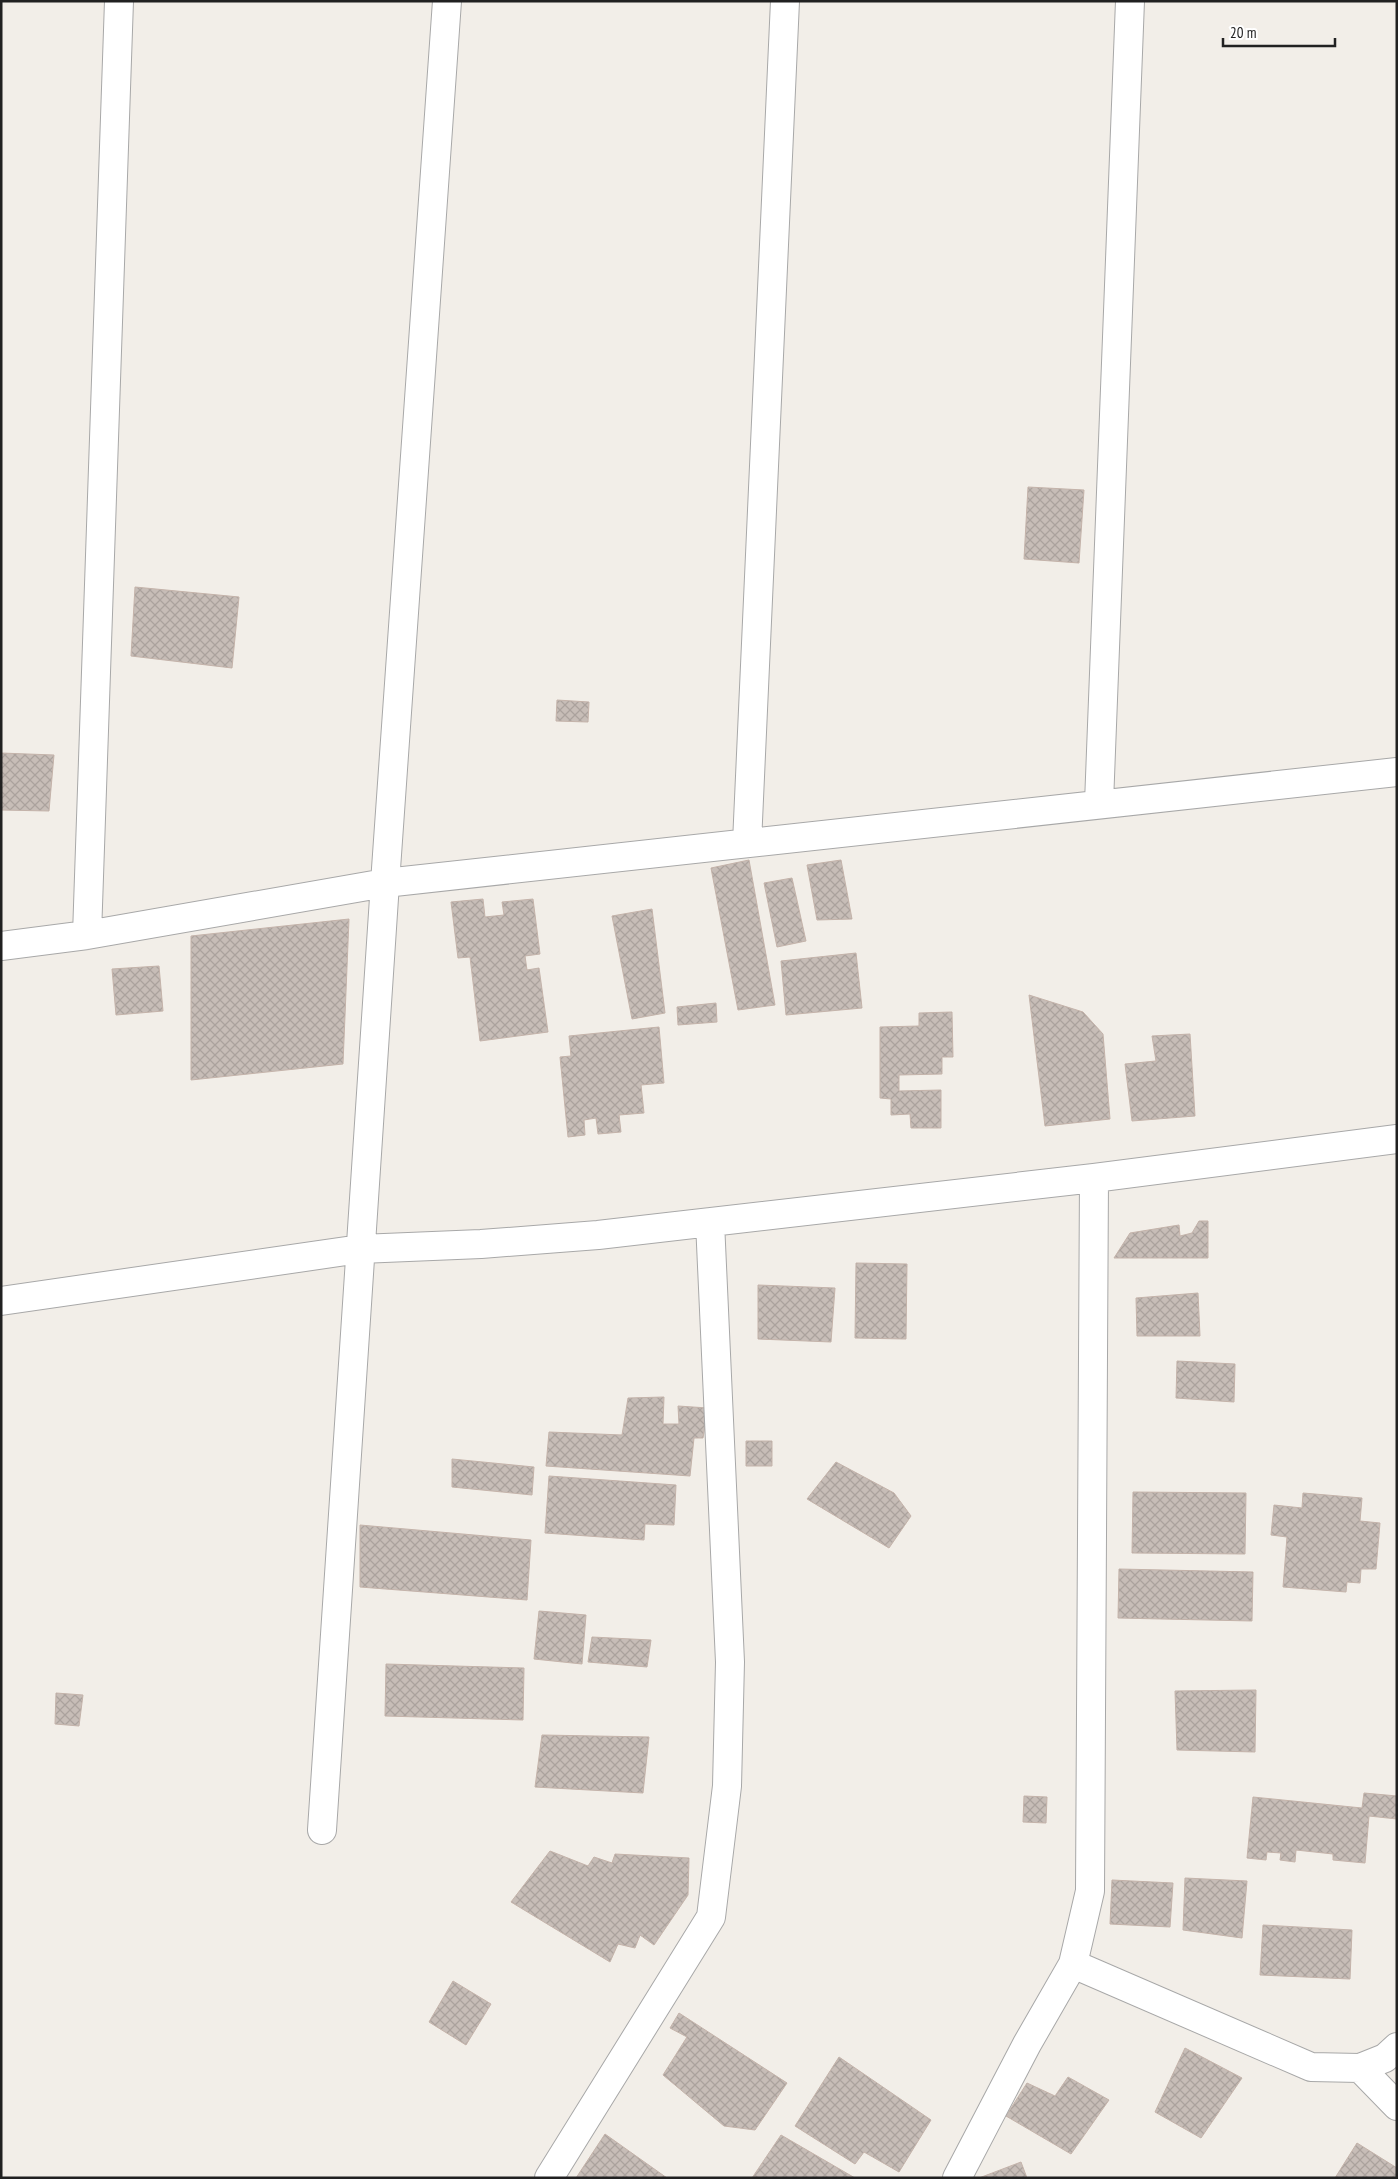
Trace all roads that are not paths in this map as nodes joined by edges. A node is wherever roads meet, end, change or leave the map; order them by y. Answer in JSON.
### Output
{"nodes":[{"id":1,"x":119,"y":1,"type":"edge"},
{"id":2,"x":447,"y":1,"type":"edge"},
{"id":3,"x":785,"y":1,"type":"edge"},
{"id":4,"x":1130,"y":1,"type":"edge"},
{"id":5,"x":1397,"y":772,"type":"edge"},
{"id":6,"x":1099,"y":803,"type":"junction"},
{"id":7,"x":747,"y":843,"type":"junction"},
{"id":8,"x":385,"y":883,"type":"junction"},
{"id":9,"x":87,"y":935,"type":"junction"},
{"id":10,"x":1,"y":946,"type":"edge"},
{"id":11,"x":1397,"y":1139,"type":"edge"},
{"id":12,"x":1094,"y":1178,"type":"junction"},
{"id":13,"x":710,"y":1222,"type":"junction"},
{"id":14,"x":360,"y":1249,"type":"junction"},
{"id":15,"x":1,"y":1301,"type":"edge"},
{"id":16,"x":322,"y":1830,"type":"dead end"},
{"id":17,"x":1073,"y":1964,"type":"junction"},
{"id":18,"x":1397,"y":2046,"type":"edge"},
{"id":19,"x":1360,"y":2068,"type":"junction"},
{"id":20,"x":1397,"y":2106,"type":"edge"},
{"id":21,"x":549,"y":2178,"type":"edge"},
{"id":22,"x":957,"y":2178,"type":"edge"}],
"edges":[{"from":1,"to":9,"type":"street"},
{"from":2,"to":8,"type":"street"},
{"from":3,"to":7,"type":"street"},
{"from":4,"to":6,"type":"street"},
{"from":5,"to":6,"type":"street"},
{"from":6,"to":7,"type":"street"},
{"from":7,"to":8,"type":"street"},
{"from":8,"to":9,"type":"street"},
{"from":8,"to":14,"type":"street"},
{"from":9,"to":10,"type":"street"},
{"from":11,"to":12,"type":"street"},
{"from":12,"to":13,"type":"street"},
{"from":12,"to":17,"type":"street"},
{"from":13,"to":14,"type":"street"},
{"from":13,"to":21,"type":"street"},
{"from":14,"to":15,"type":"street"},
{"from":14,"to":16,"type":"street"},
{"from":17,"to":19,"type":"street"},
{"from":17,"to":22,"type":"street"},
{"from":18,"to":19,"type":"street"},
{"from":19,"to":20,"type":"street"}]}
